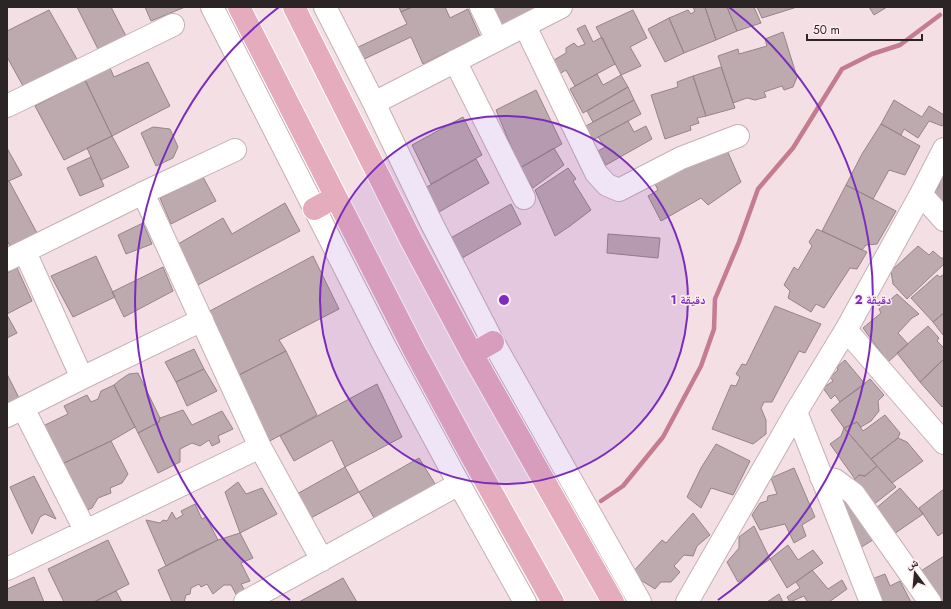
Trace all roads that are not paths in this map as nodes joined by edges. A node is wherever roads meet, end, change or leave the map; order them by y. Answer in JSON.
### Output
{"nodes":[{"id":1,"x":212,"y":7,"type":"edge"},
{"id":2,"x":239,"y":7,"type":"edge"},
{"id":3,"x":294,"y":7,"type":"edge"},
{"id":4,"x":325,"y":7,"type":"edge"},
{"id":5,"x":481,"y":7,"type":"edge"},
{"id":6,"x":561,"y":7,"type":"edge"},
{"id":7,"x":173,"y":25,"type":"dead end"},
{"id":8,"x":525,"y":26,"type":"junction"},
{"id":9,"x":497,"y":40,"type":"junction"},
{"id":10,"x":455,"y":61,"type":"junction"},
{"id":11,"x":374,"y":103,"type":"junction"},
{"id":12,"x":7,"y":106,"type":"edge"},
{"id":13,"x":738,"y":136,"type":"dead end"},
{"id":14,"x":944,"y":149,"type":"edge"},
{"id":15,"x":235,"y":150,"type":"dead end"},
{"id":16,"x":143,"y":193,"type":"junction"},
{"id":17,"x":921,"y":194,"type":"junction"},
{"id":18,"x":336,"y":197,"type":"junction"},
{"id":19,"x":524,"y":198,"type":"dead end"},
{"id":20,"x":314,"y":209,"type":"junction"},
{"id":21,"x":944,"y":220,"type":"edge"},
{"id":22,"x":16,"y":256,"type":"edge"},
{"id":23,"x":202,"y":320,"type":"junction"},
{"id":24,"x":846,"y":330,"type":"junction"},
{"id":25,"x":493,"y":342,"type":"junction"},
{"id":26,"x":472,"y":354,"type":"junction"},
{"id":27,"x":82,"y":378,"type":"junction"},
{"id":28,"x":15,"y":412,"type":"edge"},
{"id":29,"x":796,"y":412,"type":"junction"},
{"id":30,"x":944,"y":443,"type":"edge"},
{"id":31,"x":260,"y":447,"type":"junction"},
{"id":32,"x":821,"y":476,"type":"junction"},
{"id":33,"x":459,"y":484,"type":"junction"},
{"id":34,"x":85,"y":530,"type":"junction"},
{"id":35,"x":322,"y":560,"type":"junction"},
{"id":36,"x":7,"y":569,"type":"edge"},
{"id":37,"x":245,"y":602,"type":"edge"},
{"id":38,"x":525,"y":602,"type":"edge"},
{"id":39,"x":553,"y":602,"type":"edge"},
{"id":40,"x":612,"y":602,"type":"edge"},
{"id":41,"x":640,"y":602,"type":"edge"},
{"id":42,"x":687,"y":602,"type":"edge"},
{"id":43,"x":871,"y":602,"type":"edge"},
{"id":44,"x":930,"y":602,"type":"edge"}],
"edges":[{"from":1,"to":20,"type":"street"},
{"from":2,"to":18,"type":"main road"},
{"from":3,"to":26,"type":"main road"},
{"from":4,"to":11,"type":"street"},
{"from":5,"to":9,"type":"street"},
{"from":6,"to":8,"type":"street"},
{"from":7,"to":12,"type":"street"},
{"from":8,"to":9,"type":"street"},
{"from":8,"to":13,"type":"street"},
{"from":9,"to":10,"type":"street"},
{"from":10,"to":11,"type":"street"},
{"from":10,"to":19,"type":"street"},
{"from":11,"to":25,"type":"street"},
{"from":14,"to":17,"type":"street"},
{"from":15,"to":16,"type":"street"},
{"from":16,"to":22,"type":"street"},
{"from":16,"to":23,"type":"street"},
{"from":17,"to":21,"type":"street"},
{"from":17,"to":24,"type":"street"},
{"from":18,"to":20,"type":"main road"},
{"from":18,"to":39,"type":"main road"},
{"from":20,"to":33,"type":"street"},
{"from":22,"to":27,"type":"street"},
{"from":23,"to":27,"type":"street"},
{"from":23,"to":31,"type":"street"},
{"from":24,"to":29,"type":"street"},
{"from":24,"to":30,"type":"street"},
{"from":25,"to":26,"type":"main road"},
{"from":25,"to":41,"type":"street"},
{"from":26,"to":40,"type":"main road"},
{"from":27,"to":28,"type":"street"},
{"from":28,"to":34,"type":"street"},
{"from":29,"to":32,"type":"street"},
{"from":29,"to":42,"type":"street"},
{"from":31,"to":34,"type":"street"},
{"from":31,"to":35,"type":"street"},
{"from":32,"to":43,"type":"street"},
{"from":32,"to":44,"type":"street"},
{"from":33,"to":35,"type":"street"},
{"from":33,"to":38,"type":"street"},
{"from":34,"to":36,"type":"street"},
{"from":35,"to":37,"type":"street"}]}
